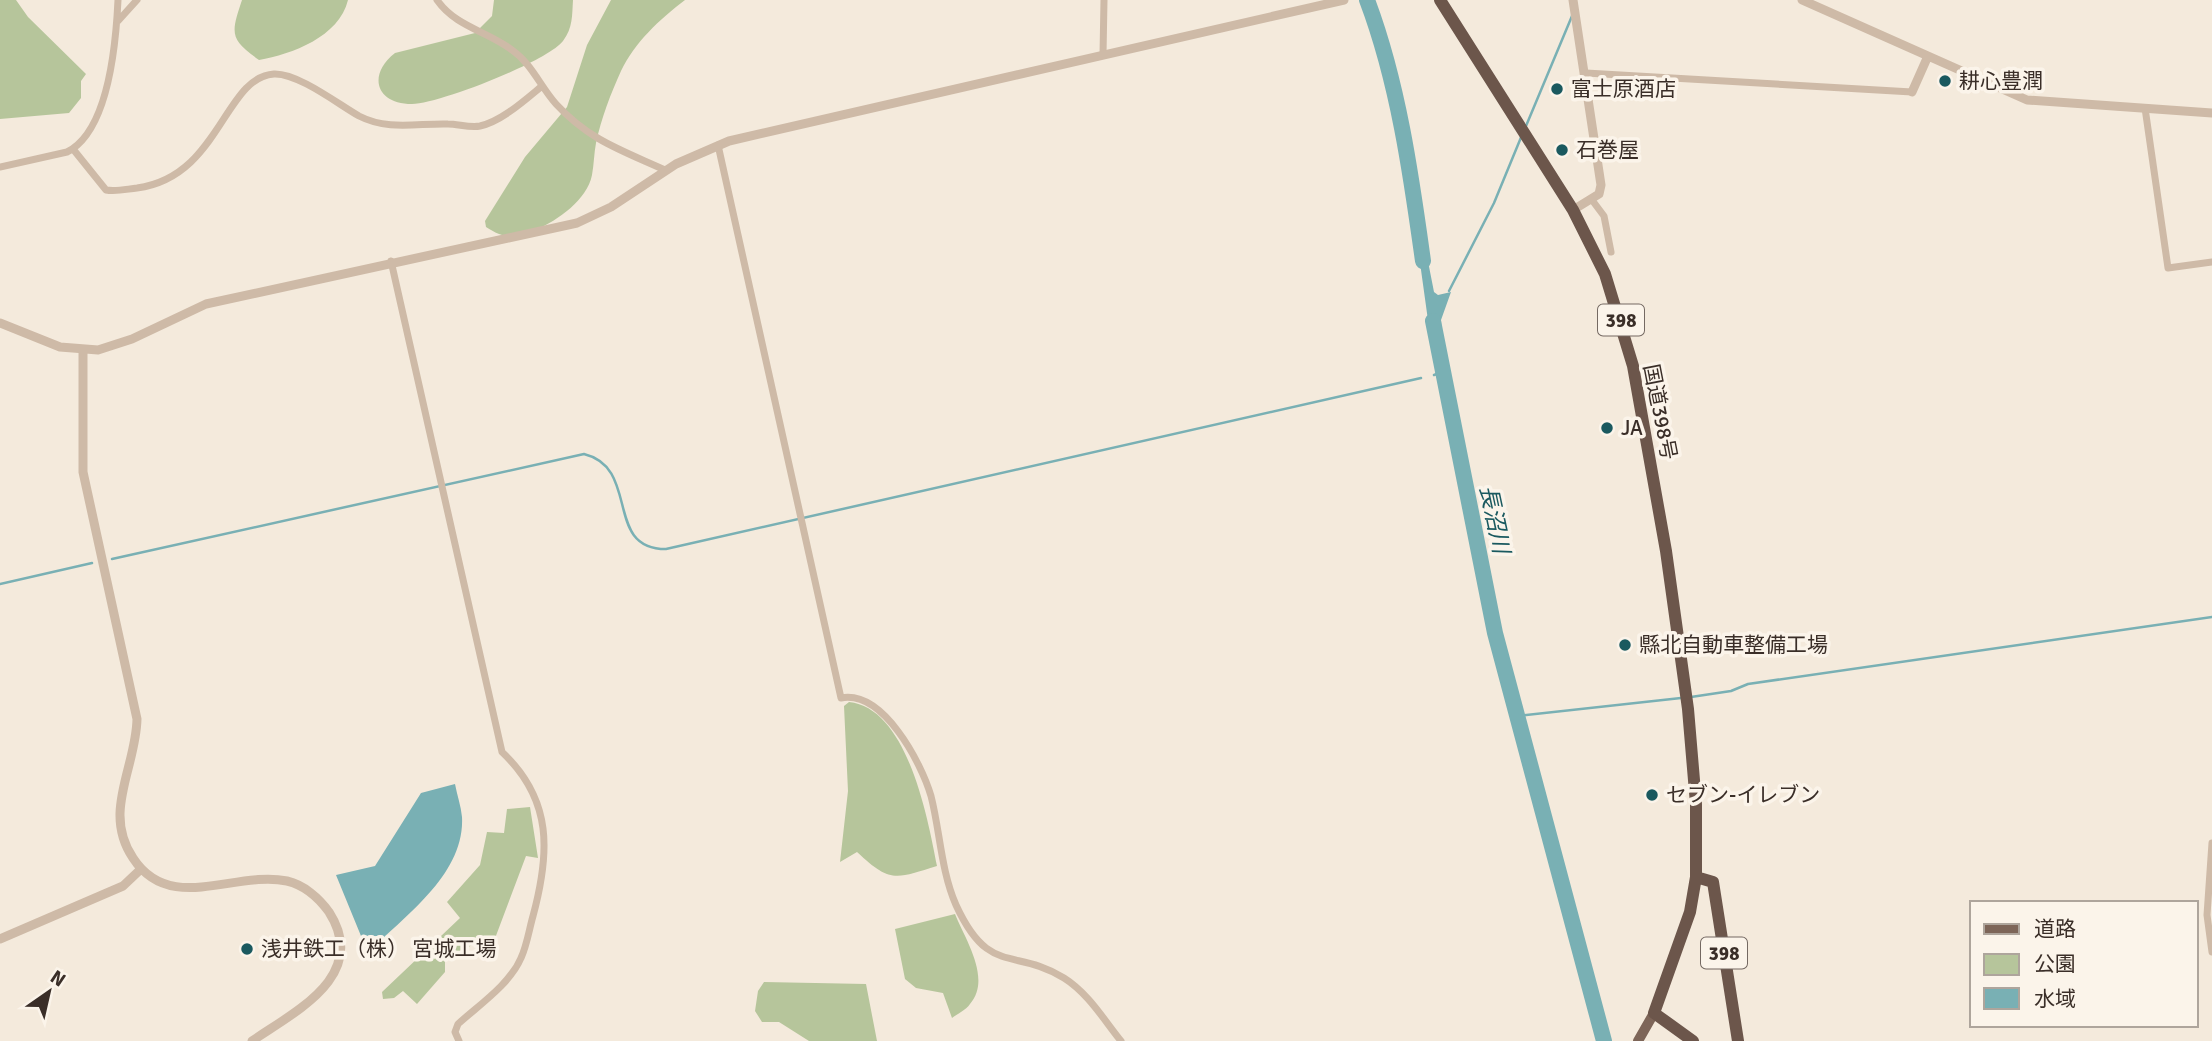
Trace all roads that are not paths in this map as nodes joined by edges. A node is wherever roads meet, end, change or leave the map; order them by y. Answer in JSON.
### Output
{"nodes":[{"id":1,"x":118,"y":0,"type":"edge"},
{"id":2,"x":137,"y":0,"type":"edge"},
{"id":3,"x":437,"y":0,"type":"edge"},
{"id":4,"x":1104,"y":0,"type":"edge"},
{"id":5,"x":1344,"y":0,"type":"edge"},
{"id":6,"x":1440,"y":0,"type":"edge"},
{"id":7,"x":1573,"y":0,"type":"edge"},
{"id":8,"x":1802,"y":0,"type":"edge"},
{"id":9,"x":117,"y":22,"type":"junction"},
{"id":10,"x":1103,"y":55,"type":"junction"},
{"id":11,"x":1928,"y":56,"type":"junction"},
{"id":12,"x":1586,"y":73,"type":"junction"},
{"id":13,"x":542,"y":86,"type":"junction"},
{"id":14,"x":1912,"y":92,"type":"joint"},
{"id":15,"x":2145,"y":108,"type":"junction"},
{"id":16,"x":2212,"y":113,"type":"edge"},
{"id":17,"x":718,"y":145,"type":"junction"},
{"id":18,"x":74,"y":149,"type":"junction"},
{"id":19,"x":0,"y":167,"type":"edge"},
{"id":20,"x":664,"y":170,"type":"junction"},
{"id":21,"x":1592,"y":200,"type":"junction"},
{"id":22,"x":1573,"y":210,"type":"junction"},
{"id":23,"x":1611,"y":252,"type":"dead end"},
{"id":24,"x":391,"y":261,"type":"junction"},
{"id":25,"x":2212,"y":262,"type":"edge"},
{"id":26,"x":0,"y":323,"type":"edge"},
{"id":27,"x":83,"y":351,"type":"junction"},
{"id":28,"x":2212,"y":843,"type":"edge"},
{"id":29,"x":141,"y":869,"type":"junction"},
{"id":30,"x":1696,"y":877,"type":"junction"},
{"id":31,"x":0,"y":939,"type":"edge"},
{"id":32,"x":2212,"y":952,"type":"edge"},
{"id":33,"x":1654,"y":1013,"type":"junction"},
{"id":34,"x":252,"y":1041,"type":"edge"},
{"id":35,"x":459,"y":1041,"type":"edge"},
{"id":36,"x":1121,"y":1041,"type":"edge"},
{"id":37,"x":1638,"y":1041,"type":"edge"},
{"id":38,"x":1693,"y":1041,"type":"edge"},
{"id":39,"x":1738,"y":1041,"type":"edge"}],
"edges":[{"from":1,"to":9,"type":"street"},
{"from":2,"to":9,"type":"street"},
{"from":3,"to":13,"type":"street"},
{"from":4,"to":10,"type":"street"},
{"from":5,"to":10,"type":"street"},
{"from":6,"to":22,"type":"highway","name":"国道398号","number":"398"},
{"from":7,"to":12,"type":"street"},
{"from":8,"to":11,"type":"street"},
{"from":9,"to":18,"type":"street"},
{"from":10,"to":17,"type":"street"},
{"from":11,"to":14,"type":"street"},
{"from":11,"to":15,"type":"street"},
{"from":12,"to":14,"type":"street"},
{"from":12,"to":21,"type":"street"},
{"from":13,"to":18,"type":"street"},
{"from":13,"to":20,"type":"street"},
{"from":15,"to":16,"type":"street"},
{"from":15,"to":25,"type":"street"},
{"from":17,"to":20,"type":"street"},
{"from":17,"to":36,"type":"street"},
{"from":18,"to":19,"type":"street"},
{"from":20,"to":24,"type":"street"},
{"from":21,"to":22,"type":"street"},
{"from":21,"to":23,"type":"street"},
{"from":22,"to":30,"type":"highway","name":"国道398号","number":"398"},
{"from":24,"to":27,"type":"street"},
{"from":24,"to":35,"type":"street"},
{"from":26,"to":27,"type":"street"},
{"from":27,"to":29,"type":"street"},
{"from":28,"to":32,"type":"street"},
{"from":29,"to":31,"type":"street"},
{"from":29,"to":34,"type":"street"},
{"from":30,"to":33,"type":"highway","name":"国道398号","number":"398"},
{"from":30,"to":39,"type":"highway","number":"398"},
{"from":33,"to":37,"type":"main road"},
{"from":33,"to":38,"type":"highway"}]}
